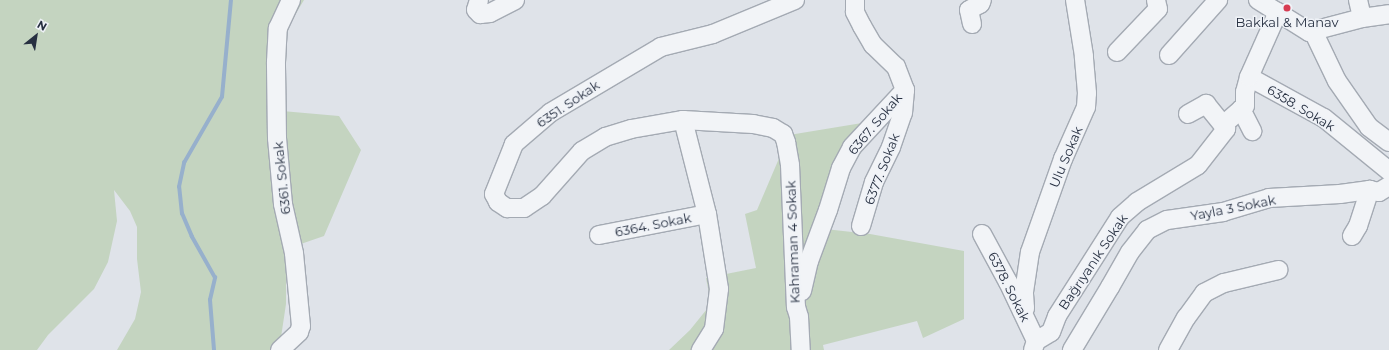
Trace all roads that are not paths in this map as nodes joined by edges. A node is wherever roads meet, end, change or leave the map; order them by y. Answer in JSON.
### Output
{"nodes":[{"id":1,"x":291,"y":0,"type":"edge"},
{"id":2,"x":479,"y":0,"type":"edge"},
{"id":3,"x":515,"y":0,"type":"edge"},
{"id":4,"x":794,"y":0,"type":"edge"},
{"id":5,"x":855,"y":0,"type":"edge"},
{"id":6,"x":982,"y":0,"type":"edge"},
{"id":7,"x":1075,"y":0,"type":"edge"},
{"id":8,"x":1156,"y":0,"type":"edge"},
{"id":9,"x":1218,"y":0,"type":"edge"},
{"id":10,"x":1258,"y":0,"type":"edge"},
{"id":11,"x":1358,"y":0,"type":"edge"},
{"id":12,"x":1278,"y":12,"type":"junction"},
{"id":13,"x":1389,"y":14,"type":"edge"},
{"id":14,"x":1362,"y":18,"type":"junction"},
{"id":15,"x":972,"y":24,"type":"dead end"},
{"id":16,"x":1313,"y":31,"type":"junction"},
{"id":17,"x":1117,"y":52,"type":"dead end"},
{"id":18,"x":1169,"y":55,"type":"dead end"},
{"id":19,"x":1249,"y":77,"type":"junction"},
{"id":20,"x":905,"y":90,"type":"junction"},
{"id":21,"x":1241,"y":109,"type":"junction"},
{"id":22,"x":1188,"y":114,"type":"dead end"},
{"id":23,"x":683,"y":120,"type":"junction"},
{"id":24,"x":1223,"y":125,"type":"junction"},
{"id":25,"x":1252,"y":131,"type":"dead end"},
{"id":26,"x":1389,"y":142,"type":"edge"},
{"id":27,"x":1389,"y":171,"type":"edge"},
{"id":28,"x":1389,"y":186,"type":"edge"},
{"id":29,"x":1370,"y":190,"type":"junction"},
{"id":30,"x":707,"y":214,"type":"junction"},
{"id":31,"x":861,"y":226,"type":"dead end"},
{"id":32,"x":982,"y":234,"type":"dead end"},
{"id":33,"x":599,"y":235,"type":"dead end"},
{"id":34,"x":1352,"y":236,"type":"dead end"},
{"id":35,"x":1278,"y":270,"type":"dead end"},
{"id":36,"x":1022,"y":311,"type":"junction"},
{"id":37,"x":798,"y":330,"type":"junction"},
{"id":38,"x":1034,"y":346,"type":"edge"},
{"id":39,"x":280,"y":350,"type":"edge"},
{"id":40,"x":701,"y":350,"type":"edge"},
{"id":41,"x":802,"y":350,"type":"edge"},
{"id":42,"x":1072,"y":350,"type":"edge"},
{"id":43,"x":1168,"y":350,"type":"edge"}],
"edges":[{"from":1,"to":39,"type":"street","name":"6361. Sokak"},
{"from":2,"to":3,"type":"street"},
{"from":4,"to":23,"type":"street","name":"6351. Sokak"},
{"from":5,"to":20,"type":"street","name":"6367. Sokak"},
{"from":6,"to":15,"type":"street"},
{"from":7,"to":36,"type":"street","name":"Ulu Sokak"},
{"from":8,"to":17,"type":"street"},
{"from":9,"to":18,"type":"street"},
{"from":10,"to":12,"type":"street"},
{"from":11,"to":14,"type":"street"},
{"from":12,"to":16,"type":"street"},
{"from":12,"to":19,"type":"street"},
{"from":13,"to":14,"type":"street"},
{"from":14,"to":16,"type":"street"},
{"from":16,"to":26,"type":"street"},
{"from":19,"to":21,"type":"street"},
{"from":19,"to":27,"type":"street","name":"6358. Sokak"},
{"from":20,"to":31,"type":"street","name":"6377. Sokak"},
{"from":20,"to":37,"type":"street","name":"6367. Sokak"},
{"from":21,"to":24,"type":"street","name":"Bağrıyanık Sokak"},
{"from":21,"to":25,"type":"street"},
{"from":22,"to":24,"type":"street"},
{"from":23,"to":30,"type":"street"},
{"from":23,"to":37,"type":"street","name":"Kahraman 4 Sokak"},
{"from":24,"to":38,"type":"street","name":"Bağrıyanık Sokak"},
{"from":28,"to":29,"type":"street","name":"Yayla 3 Sokak"},
{"from":29,"to":34,"type":"street"},
{"from":29,"to":42,"type":"street","name":"Yayla 3 Sokak"},
{"from":30,"to":33,"type":"street","name":"6364. Sokak"},
{"from":30,"to":40,"type":"street"},
{"from":32,"to":36,"type":"street","name":"6378. Sokak"},
{"from":35,"to":43,"type":"street"},
{"from":36,"to":38,"type":"street","name":"6378. Sokak"},
{"from":37,"to":41,"type":"street","name":"Kahraman 4 Sokak"}]}
